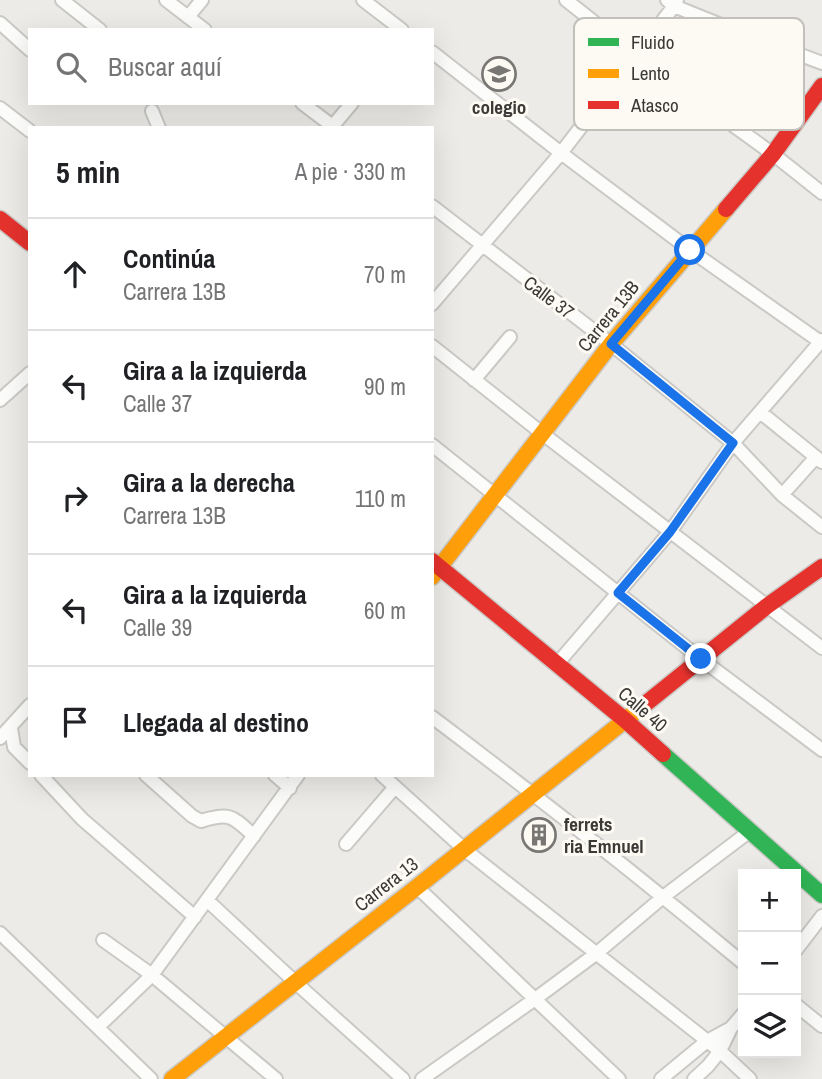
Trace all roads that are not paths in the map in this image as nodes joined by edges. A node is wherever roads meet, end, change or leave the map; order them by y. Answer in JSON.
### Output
{"nodes":[{"id":1,"x":62,"y":0,"type":"edge"},
{"id":2,"x":166,"y":0,"type":"edge"},
{"id":3,"x":202,"y":0,"type":"edge"},
{"id":4,"x":363,"y":0,"type":"edge"},
{"id":5,"x":566,"y":0,"type":"edge"},
{"id":6,"x":673,"y":2,"type":"edge"},
{"id":7,"x":188,"y":17,"type":"junction"},
{"id":8,"x":588,"y":18,"type":"edge"},
{"id":9,"x":662,"y":18,"type":"edge"},
{"id":10,"x":712,"y":18,"type":"edge"},
{"id":11,"x":0,"y":23,"type":"edge"},
{"id":12,"x":97,"y":28,"type":"edge"},
{"id":13,"x":202,"y":28,"type":"edge"},
{"id":14,"x":399,"y":28,"type":"edge"},
{"id":15,"x":28,"y":48,"type":"edge"},
{"id":16,"x":434,"y":54,"type":"edge"},
{"id":17,"x":804,"y":56,"type":"edge"},
{"id":18,"x":822,"y":63,"type":"edge"},
{"id":19,"x":822,"y":86,"type":"edge"},
{"id":20,"x":305,"y":105,"type":"edge"},
{"id":21,"x":350,"y":105,"type":"edge"},
{"id":22,"x":0,"y":108,"type":"edge"},
{"id":23,"x":152,"y":111,"type":"dead end"},
{"id":24,"x":804,"y":111,"type":"edge"},
{"id":25,"x":158,"y":126,"type":"edge"},
{"id":26,"x":332,"y":126,"type":"edge"},
{"id":27,"x":334,"y":126,"type":"edge"},
{"id":28,"x":28,"y":129,"type":"edge"},
{"id":29,"x":579,"y":130,"type":"edge"},
{"id":30,"x":739,"y":130,"type":"edge"},
{"id":31,"x":790,"y":130,"type":"edge"},
{"id":32,"x":561,"y":153,"type":"junction"},
{"id":33,"x":773,"y":154,"type":"junction"},
{"id":34,"x":822,"y":193,"type":"edge"},
{"id":35,"x":434,"y":208,"type":"edge"},
{"id":36,"x":0,"y":219,"type":"edge"},
{"id":37,"x":28,"y":241,"type":"edge"},
{"id":38,"x":483,"y":246,"type":"junction"},
{"id":39,"x":690,"y":250,"type":"junction"},
{"id":40,"x":434,"y":302,"type":"edge"},
{"id":41,"x":510,"y":337,"type":"dead end"},
{"id":42,"x":821,"y":342,"type":"edge"},
{"id":43,"x":611,"y":344,"type":"junction"},
{"id":44,"x":434,"y":348,"type":"edge"},
{"id":45,"x":28,"y":375,"type":"edge"},
{"id":46,"x":474,"y":380,"type":"junction"},
{"id":47,"x":0,"y":400,"type":"edge"},
{"id":48,"x":760,"y":412,"type":"junction"},
{"id":49,"x":543,"y":434,"type":"junction"},
{"id":50,"x":733,"y":443,"type":"junction"},
{"id":51,"x":434,"y":447,"type":"edge"},
{"id":52,"x":819,"y":460,"type":"edge"},
{"id":53,"x":495,"y":495,"type":"junction"},
{"id":54,"x":782,"y":495,"type":"junction"},
{"id":55,"x":822,"y":527,"type":"edge"},
{"id":56,"x":670,"y":532,"type":"junction"},
{"id":57,"x":822,"y":567,"type":"edge"},
{"id":58,"x":435,"y":568,"type":"edge"},
{"id":59,"x":618,"y":593,"type":"junction"},
{"id":60,"x":767,"y":606,"type":"junction"},
{"id":61,"x":822,"y":648,"type":"edge"},
{"id":62,"x":701,"y":659,"type":"junction"},
{"id":63,"x":557,"y":664,"type":"junction"},
{"id":64,"x":28,"y":707,"type":"edge"},
{"id":65,"x":434,"y":719,"type":"edge"},
{"id":66,"x":625,"y":720,"type":"junction"},
{"id":67,"x":11,"y":728,"type":"junction"},
{"id":68,"x":0,"y":741,"type":"edge"},
{"id":69,"x":14,"y":747,"type":"junction"},
{"id":70,"x":822,"y":750,"type":"edge"},
{"id":71,"x":28,"y":761,"type":"edge"},
{"id":72,"x":43,"y":777,"type":"edge"},
{"id":73,"x":148,"y":777,"type":"edge"},
{"id":74,"x":277,"y":777,"type":"edge"},
{"id":75,"x":297,"y":777,"type":"edge"},
{"id":76,"x":384,"y":777,"type":"edge"},
{"id":77,"x":290,"y":788,"type":"junction"},
{"id":78,"x":395,"y":788,"type":"junction"},
{"id":79,"x":533,"y":793,"type":"junction"},
{"id":80,"x":750,"y":831,"type":"junction"},
{"id":81,"x":254,"y":836,"type":"junction"},
{"id":82,"x":346,"y":844,"type":"dead end"},
{"id":83,"x":464,"y":849,"type":"junction"},
{"id":84,"x":417,"y":887,"type":"junction"},
{"id":85,"x":822,"y":895,"type":"edge"},
{"id":86,"x":663,"y":897,"type":"junction"},
{"id":87,"x":208,"y":901,"type":"junction"},
{"id":88,"x":822,"y":916,"type":"edge"},
{"id":89,"x":195,"y":917,"type":"junction"},
{"id":90,"x":0,"y":933,"type":"edge"},
{"id":91,"x":103,"y":940,"type":"dead end"},
{"id":92,"x":801,"y":943,"type":"edge"},
{"id":93,"x":597,"y":953,"type":"junction"},
{"id":94,"x":738,"y":959,"type":"edge"},
{"id":95,"x":152,"y":975,"type":"junction"},
{"id":96,"x":295,"y":982,"type":"junction"},
{"id":97,"x":536,"y":999,"type":"junction"},
{"id":98,"x":801,"y":1009,"type":"edge"},
{"id":99,"x":738,"y":1020,"type":"edge"},
{"id":100,"x":822,"y":1026,"type":"edge"},
{"id":101,"x":98,"y":1027,"type":"junction"},
{"id":102,"x":731,"y":1028,"type":"junction"},
{"id":103,"x":225,"y":1037,"type":"junction"},
{"id":104,"x":707,"y":1041,"type":"junction"},
{"id":105,"x":720,"y":1051,"type":"junction"},
{"id":106,"x":152,"y":1079,"type":"edge"},
{"id":107,"x":172,"y":1079,"type":"edge"},
{"id":108,"x":276,"y":1079,"type":"edge"},
{"id":109,"x":403,"y":1079,"type":"edge"},
{"id":110,"x":422,"y":1079,"type":"edge"},
{"id":111,"x":619,"y":1079,"type":"edge"},
{"id":112,"x":661,"y":1079,"type":"edge"},
{"id":113,"x":694,"y":1079,"type":"edge"},
{"id":114,"x":750,"y":1079,"type":"edge"}],
"edges":[{"from":1,"to":12,"type":"street"},
{"from":2,"to":7,"type":"street"},
{"from":3,"to":7,"type":"street"},
{"from":4,"to":14,"type":"street"},
{"from":5,"to":8,"type":"street"},
{"from":6,"to":9,"type":"street"},
{"from":6,"to":10,"type":"street"},
{"from":7,"to":13,"type":"street"},
{"from":11,"to":15,"type":"street"},
{"from":16,"to":32,"type":"street"},
{"from":17,"to":18,"type":"street"},
{"from":19,"to":24,"type":"street","name":"Carrera 13B"},
{"from":20,"to":26,"type":"street"},
{"from":21,"to":27,"type":"street"},
{"from":22,"to":28,"type":"street"},
{"from":23,"to":25,"type":"street"},
{"from":29,"to":32,"type":"street"},
{"from":30,"to":33,"type":"street"},
{"from":31,"to":33,"type":"street","name":"Carrera 13B"},
{"from":32,"to":38,"type":"street"},
{"from":32,"to":39,"type":"street"},
{"from":33,"to":34,"type":"street"},
{"from":33,"to":39,"type":"street","name":"Carrera 13B"},
{"from":35,"to":38,"type":"street","name":"Calle 37"},
{"from":36,"to":37,"type":"street"},
{"from":38,"to":40,"type":"street"},
{"from":38,"to":43,"type":"street","name":"Calle 37"},
{"from":39,"to":42,"type":"street"},
{"from":39,"to":43,"type":"street","name":"Carrera 13B"},
{"from":41,"to":46,"type":"street"},
{"from":42,"to":48,"type":"street"},
{"from":43,"to":49,"type":"street","name":"Carrera 13B"},
{"from":43,"to":50,"type":"street","name":"Calle 37"},
{"from":44,"to":46,"type":"street"},
{"from":45,"to":47,"type":"street"},
{"from":46,"to":49,"type":"street"},
{"from":48,"to":50,"type":"street"},
{"from":48,"to":52,"type":"street"},
{"from":49,"to":53,"type":"street","name":"Carrera 13B"},
{"from":49,"to":56,"type":"street"},
{"from":50,"to":54,"type":"street","name":"Calle 37"},
{"from":50,"to":56,"type":"street"},
{"from":51,"to":53,"type":"street"},
{"from":52,"to":54,"type":"street"},
{"from":53,"to":58,"type":"street","name":"Carrera 13B"},
{"from":53,"to":59,"type":"street"},
{"from":54,"to":55,"type":"street","name":"Calle 37"},
{"from":56,"to":59,"type":"street"},
{"from":56,"to":60,"type":"street"},
{"from":57,"to":60,"type":"street","name":"Carrera 13"},
{"from":58,"to":63,"type":"street","name":"Calle 40"},
{"from":59,"to":62,"type":"street"},
{"from":59,"to":63,"type":"street"},
{"from":60,"to":61,"type":"street"},
{"from":60,"to":62,"type":"street","name":"Carrera 13"},
{"from":62,"to":66,"type":"street","name":"Carrera 13"},
{"from":62,"to":70,"type":"street"},
{"from":63,"to":66,"type":"street","name":"Calle 40"},
{"from":64,"to":67,"type":"street"},
{"from":65,"to":79,"type":"street"},
{"from":66,"to":79,"type":"street","name":"Carrera 13"},
{"from":66,"to":80,"type":"street","name":"Calle 40"},
{"from":67,"to":68,"type":"street"},
{"from":67,"to":69,"type":"street"},
{"from":68,"to":69,"type":"street"},
{"from":69,"to":71,"type":"street"},
{"from":72,"to":89,"type":"street"},
{"from":73,"to":81,"type":"street"},
{"from":74,"to":77,"type":"street"},
{"from":75,"to":77,"type":"street"},
{"from":76,"to":78,"type":"street"},
{"from":77,"to":81,"type":"street"},
{"from":78,"to":82,"type":"street"},
{"from":78,"to":83,"type":"street"},
{"from":79,"to":83,"type":"street","name":"Carrera 13"},
{"from":79,"to":86,"type":"street"},
{"from":80,"to":85,"type":"street","name":"Calle 40"},
{"from":80,"to":86,"type":"street"},
{"from":81,"to":87,"type":"street"},
{"from":83,"to":84,"type":"street","name":"Carrera 13"},
{"from":83,"to":93,"type":"street"},
{"from":84,"to":96,"type":"street","name":"Carrera 13"},
{"from":84,"to":97,"type":"street"},
{"from":86,"to":93,"type":"street"},
{"from":86,"to":94,"type":"street"},
{"from":87,"to":89,"type":"street"},
{"from":87,"to":96,"type":"street"},
{"from":88,"to":92,"type":"street"},
{"from":89,"to":95,"type":"street"},
{"from":90,"to":101,"type":"street"},
{"from":91,"to":95,"type":"street"},
{"from":93,"to":97,"type":"street"},
{"from":93,"to":104,"type":"street"},
{"from":95,"to":101,"type":"street"},
{"from":95,"to":103,"type":"street"},
{"from":96,"to":103,"type":"street","name":"Carrera 13"},
{"from":96,"to":109,"type":"street"},
{"from":97,"to":110,"type":"street"},
{"from":97,"to":111,"type":"street"},
{"from":98,"to":100,"type":"street"},
{"from":99,"to":102,"type":"street"},
{"from":101,"to":106,"type":"street"},
{"from":102,"to":104,"type":"street"},
{"from":102,"to":105,"type":"street"},
{"from":103,"to":107,"type":"street","name":"Carrera 13"},
{"from":103,"to":108,"type":"street"},
{"from":104,"to":105,"type":"street"},
{"from":104,"to":112,"type":"street"},
{"from":105,"to":113,"type":"street"},
{"from":105,"to":114,"type":"street"}]}
